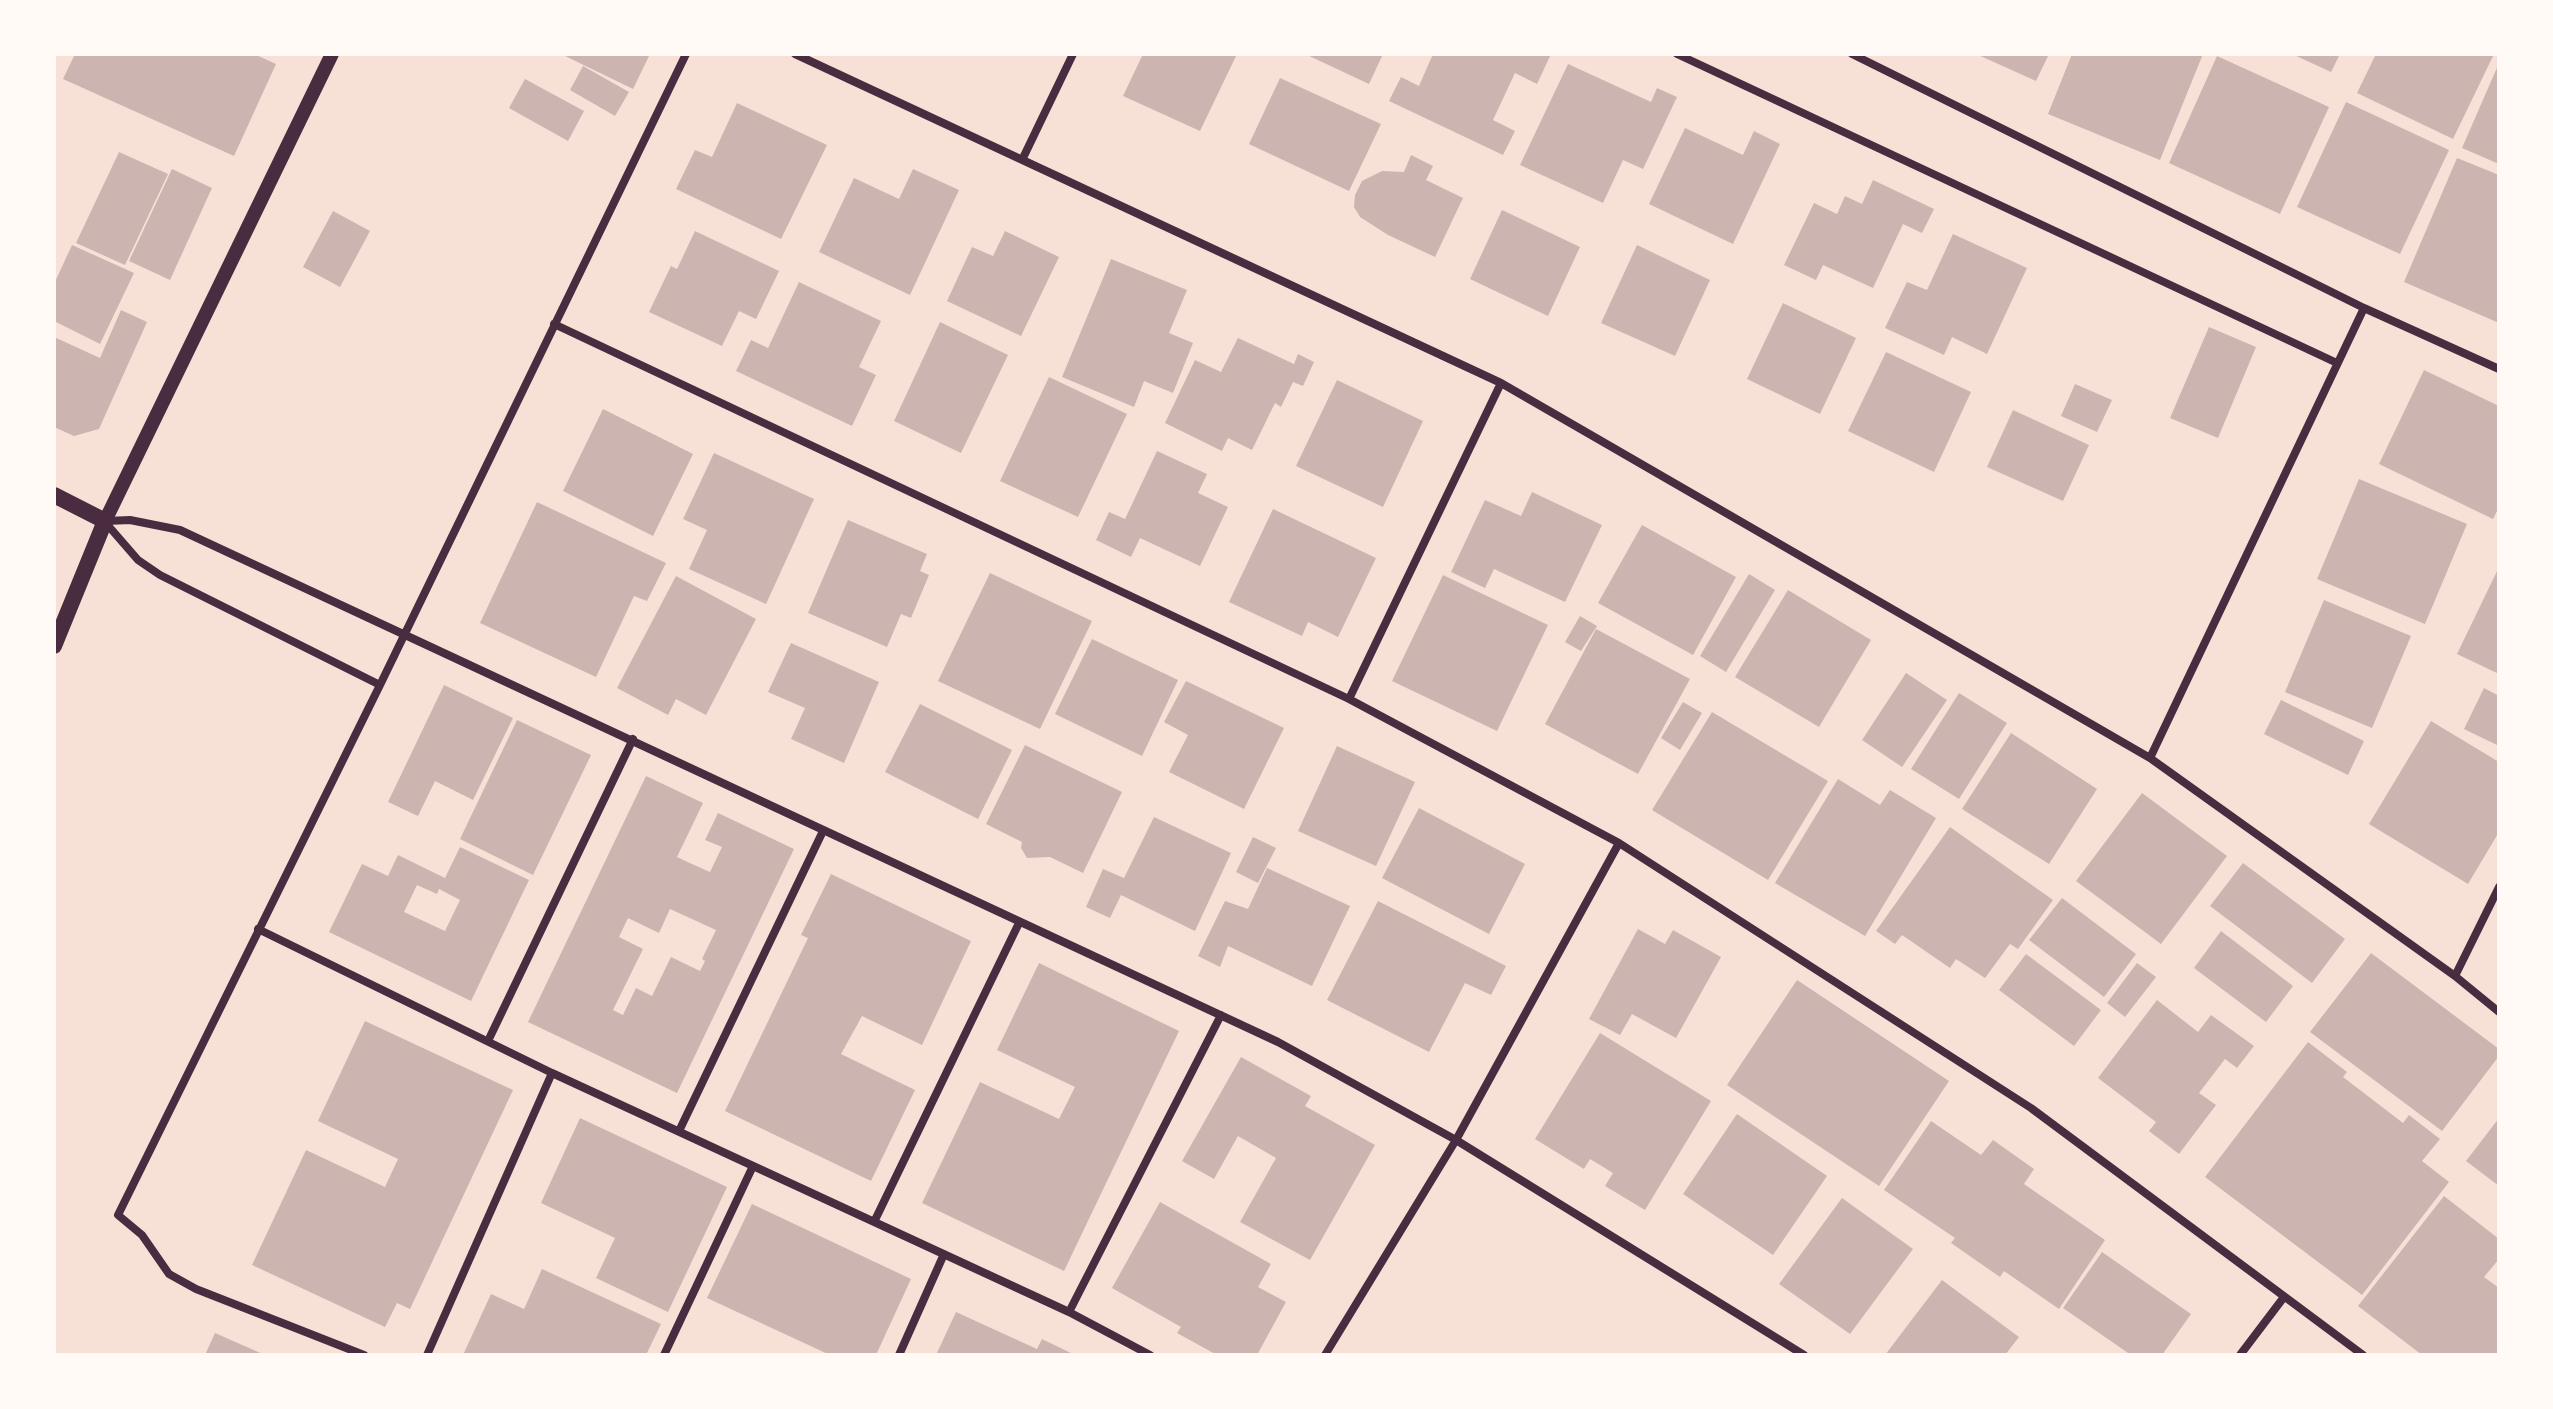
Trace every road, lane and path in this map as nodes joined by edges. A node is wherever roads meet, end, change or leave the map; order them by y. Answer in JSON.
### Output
{"nodes":[{"id":1,"x":332,"y":54,"type":"edge"},
{"id":2,"x":686,"y":54,"type":"edge"},
{"id":3,"x":795,"y":54,"type":"edge"},
{"id":4,"x":1073,"y":54,"type":"edge"},
{"id":5,"x":1677,"y":54,"type":"edge"},
{"id":6,"x":1852,"y":54,"type":"edge"},
{"id":7,"x":1023,"y":158,"type":"junction"},
{"id":8,"x":2364,"y":308,"type":"junction"},
{"id":9,"x":554,"y":324,"type":"junction"},
{"id":10,"x":2337,"y":363,"type":"junction"},
{"id":11,"x":2499,"y":369,"type":"edge"},
{"id":12,"x":1501,"y":383,"type":"junction"},
{"id":13,"x":54,"y":495,"type":"edge"},
{"id":14,"x":105,"y":521,"type":"junction"},
{"id":15,"x":406,"y":633,"type":"junction"},
{"id":16,"x":54,"y":646,"type":"edge"},
{"id":17,"x":380,"y":685,"type":"junction"},
{"id":18,"x":1349,"y":699,"type":"junction"},
{"id":19,"x":633,"y":739,"type":"junction"},
{"id":20,"x":2150,"y":758,"type":"junction"},
{"id":21,"x":823,"y":831,"type":"junction"},
{"id":22,"x":1619,"y":843,"type":"junction"},
{"id":23,"x":2499,"y":887,"type":"edge"},
{"id":24,"x":1019,"y":923,"type":"junction"},
{"id":25,"x":258,"y":929,"type":"junction"},
{"id":26,"x":2455,"y":976,"type":"junction"},
{"id":27,"x":2499,"y":1012,"type":"edge"},
{"id":28,"x":1221,"y":1015,"type":"junction"},
{"id":29,"x":488,"y":1041,"type":"junction"},
{"id":30,"x":552,"y":1073,"type":"junction"},
{"id":31,"x":680,"y":1129,"type":"junction"},
{"id":32,"x":1456,"y":1140,"type":"junction"},
{"id":33,"x":753,"y":1166,"type":"junction"},
{"id":34,"x":875,"y":1220,"type":"junction"},
{"id":35,"x":944,"y":1254,"type":"junction"},
{"id":36,"x":2284,"y":1297,"type":"junction"},
{"id":37,"x":1069,"y":1312,"type":"junction"},
{"id":38,"x":1147,"y":1354,"type":"edge"},
{"id":39,"x":364,"y":1355,"type":"edge"},
{"id":40,"x":427,"y":1355,"type":"edge"},
{"id":41,"x":664,"y":1355,"type":"edge"},
{"id":42,"x":899,"y":1355,"type":"edge"},
{"id":43,"x":1325,"y":1355,"type":"edge"},
{"id":44,"x":1804,"y":1355,"type":"edge"},
{"id":45,"x":2240,"y":1355,"type":"edge"},
{"id":46,"x":2363,"y":1355,"type":"edge"}],
"edges":[{"from":1,"to":14,"type":"street"},
{"from":2,"to":9,"type":"street"},
{"from":3,"to":7,"type":"street"},
{"from":4,"to":7,"type":"street"},
{"from":5,"to":10,"type":"street"},
{"from":6,"to":8,"type":"street"},
{"from":7,"to":12,"type":"street"},
{"from":8,"to":10,"type":"street"},
{"from":8,"to":11,"type":"street"},
{"from":9,"to":15,"type":"street"},
{"from":9,"to":18,"type":"street"},
{"from":10,"to":20,"type":"street"},
{"from":12,"to":18,"type":"street"},
{"from":12,"to":20,"type":"street"},
{"from":13,"to":14,"type":"main road"},
{"from":14,"to":15,"type":"street"},
{"from":14,"to":16,"type":"main road"},
{"from":14,"to":17,"type":"street"},
{"from":15,"to":17,"type":"street"},
{"from":15,"to":19,"type":"street"},
{"from":17,"to":25,"type":"street"},
{"from":18,"to":22,"type":"street"},
{"from":19,"to":21,"type":"street"},
{"from":19,"to":29,"type":"street"},
{"from":20,"to":26,"type":"street"},
{"from":21,"to":24,"type":"street"},
{"from":21,"to":31,"type":"street"},
{"from":22,"to":32,"type":"street"},
{"from":22,"to":36,"type":"street"},
{"from":23,"to":26,"type":"street"},
{"from":24,"to":28,"type":"street"},
{"from":24,"to":34,"type":"street"},
{"from":25,"to":29,"type":"street"},
{"from":25,"to":39,"type":"street"},
{"from":26,"to":27,"type":"street"},
{"from":28,"to":32,"type":"street"},
{"from":28,"to":37,"type":"street"},
{"from":29,"to":30,"type":"street"},
{"from":30,"to":31,"type":"street"},
{"from":30,"to":40,"type":"street"},
{"from":31,"to":33,"type":"street"},
{"from":32,"to":43,"type":"street"},
{"from":32,"to":44,"type":"street"},
{"from":33,"to":34,"type":"street"},
{"from":33,"to":41,"type":"street"},
{"from":34,"to":35,"type":"street"},
{"from":35,"to":37,"type":"street"},
{"from":35,"to":42,"type":"street"},
{"from":36,"to":45,"type":"street"},
{"from":36,"to":46,"type":"street"},
{"from":37,"to":38,"type":"street"}]}
